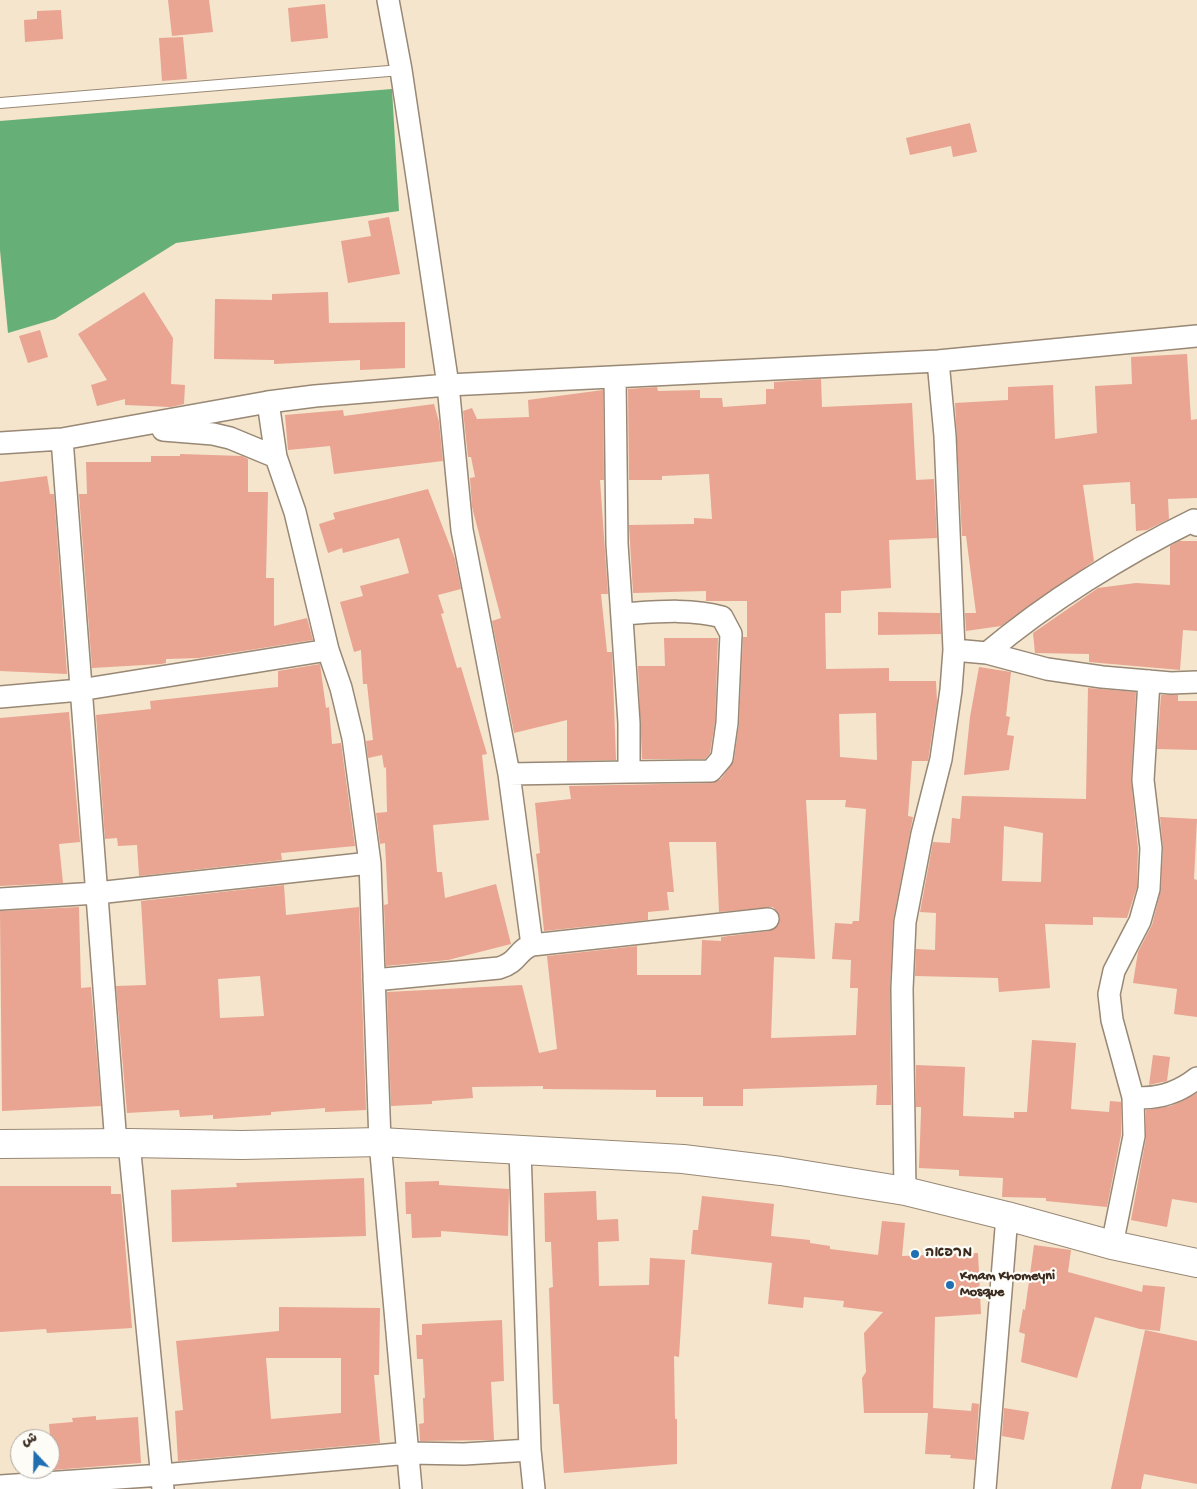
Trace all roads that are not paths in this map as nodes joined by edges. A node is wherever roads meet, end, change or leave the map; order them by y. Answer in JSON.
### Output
{"nodes":[{"id":1,"x":388,"y":0,"type":"edge"},
{"id":2,"x":401,"y":70,"type":"junction"},
{"id":3,"x":0,"y":103,"type":"edge"},
{"id":4,"x":1197,"y":336,"type":"edge"},
{"id":5,"x":938,"y":361,"type":"junction"},
{"id":6,"x":615,"y":377,"type":"junction"},
{"id":7,"x":448,"y":385,"type":"junction"},
{"id":8,"x":268,"y":402,"type":"junction"},
{"id":9,"x":133,"y":428,"type":"junction"},
{"id":10,"x":62,"y":439,"type":"junction"},
{"id":11,"x":0,"y":443,"type":"edge"},
{"id":12,"x":276,"y":457,"type":"junction"},
{"id":13,"x":1196,"y":520,"type":"edge"},
{"id":14,"x":622,"y":614,"type":"junction"},
{"id":15,"x":328,"y":650,"type":"junction"},
{"id":16,"x":954,"y":650,"type":"junction"},
{"id":17,"x":987,"y":653,"type":"junction"},
{"id":18,"x":1149,"y":681,"type":"junction"},
{"id":19,"x":1197,"y":682,"type":"edge"},
{"id":20,"x":80,"y":690,"type":"junction"},
{"id":21,"x":0,"y":697,"type":"edge"},
{"id":22,"x":629,"y":772,"type":"junction"},
{"id":23,"x":509,"y":774,"type":"junction"},
{"id":24,"x":370,"y":863,"type":"junction"},
{"id":25,"x":98,"y":893,"type":"junction"},
{"id":26,"x":0,"y":899,"type":"edge"},
{"id":27,"x":768,"y":919,"type":"dead end"},
{"id":28,"x":532,"y":945,"type":"junction"},
{"id":29,"x":374,"y":980,"type":"junction"},
{"id":30,"x":1197,"y":1078,"type":"edge"},
{"id":31,"x":1133,"y":1098,"type":"junction"},
{"id":32,"x":380,"y":1142,"type":"junction"},
{"id":33,"x":122,"y":1143,"type":"junction"},
{"id":34,"x":0,"y":1144,"type":"edge"},
{"id":35,"x":520,"y":1150,"type":"junction"},
{"id":36,"x":905,"y":1191,"type":"junction"},
{"id":37,"x":1006,"y":1216,"type":"junction"},
{"id":38,"x":1112,"y":1245,"type":"junction"},
{"id":39,"x":1197,"y":1263,"type":"edge"},
{"id":40,"x":530,"y":1450,"type":"junction"},
{"id":41,"x":408,"y":1453,"type":"junction"},
{"id":42,"x":163,"y":1482,"type":"edge"},
{"id":43,"x":0,"y":1486,"type":"edge"},
{"id":44,"x":411,"y":1489,"type":"edge"},
{"id":45,"x":534,"y":1489,"type":"edge"},
{"id":46,"x":985,"y":1489,"type":"edge"}],
"edges":[{"from":1,"to":2,"type":"street"},
{"from":2,"to":3,"type":"lane"},
{"from":2,"to":7,"type":"street"},
{"from":4,"to":5,"type":"street"},
{"from":5,"to":6,"type":"street"},
{"from":5,"to":16,"type":"street"},
{"from":6,"to":7,"type":"street"},
{"from":6,"to":14,"type":"street"},
{"from":7,"to":8,"type":"street"},
{"from":7,"to":23,"type":"street"},
{"from":8,"to":9,"type":"street"},
{"from":8,"to":12,"type":"street"},
{"from":9,"to":10,"type":"street"},
{"from":9,"to":12,"type":"street"},
{"from":10,"to":11,"type":"street"},
{"from":10,"to":20,"type":"street"},
{"from":12,"to":15,"type":"street"},
{"from":13,"to":17,"type":"street"},
{"from":14,"to":22,"type":"street"},
{"from":14,"to":22,"type":"street"},
{"from":15,"to":20,"type":"street"},
{"from":15,"to":24,"type":"street"},
{"from":16,"to":17,"type":"street"},
{"from":16,"to":36,"type":"street"},
{"from":17,"to":18,"type":"street"},
{"from":18,"to":19,"type":"street"},
{"from":18,"to":31,"type":"street"},
{"from":20,"to":21,"type":"street"},
{"from":20,"to":25,"type":"street"},
{"from":22,"to":23,"type":"street"},
{"from":23,"to":28,"type":"street"},
{"from":24,"to":25,"type":"street"},
{"from":24,"to":29,"type":"street"},
{"from":25,"to":26,"type":"street"},
{"from":25,"to":33,"type":"street"},
{"from":27,"to":28,"type":"street"},
{"from":28,"to":29,"type":"street"},
{"from":29,"to":32,"type":"street"},
{"from":30,"to":31,"type":"street"},
{"from":31,"to":38,"type":"street"},
{"from":32,"to":33,"type":"main road"},
{"from":32,"to":35,"type":"main road"},
{"from":32,"to":41,"type":"street"},
{"from":33,"to":34,"type":"main road"},
{"from":33,"to":42,"type":"street"},
{"from":35,"to":36,"type":"main road"},
{"from":35,"to":40,"type":"street"},
{"from":36,"to":37,"type":"main road"},
{"from":37,"to":38,"type":"main road"},
{"from":37,"to":46,"type":"street"},
{"from":38,"to":39,"type":"main road"},
{"from":40,"to":41,"type":"street"},
{"from":40,"to":45,"type":"street"},
{"from":41,"to":42,"type":"street"},
{"from":41,"to":44,"type":"street"},
{"from":42,"to":43,"type":"street"}]}
